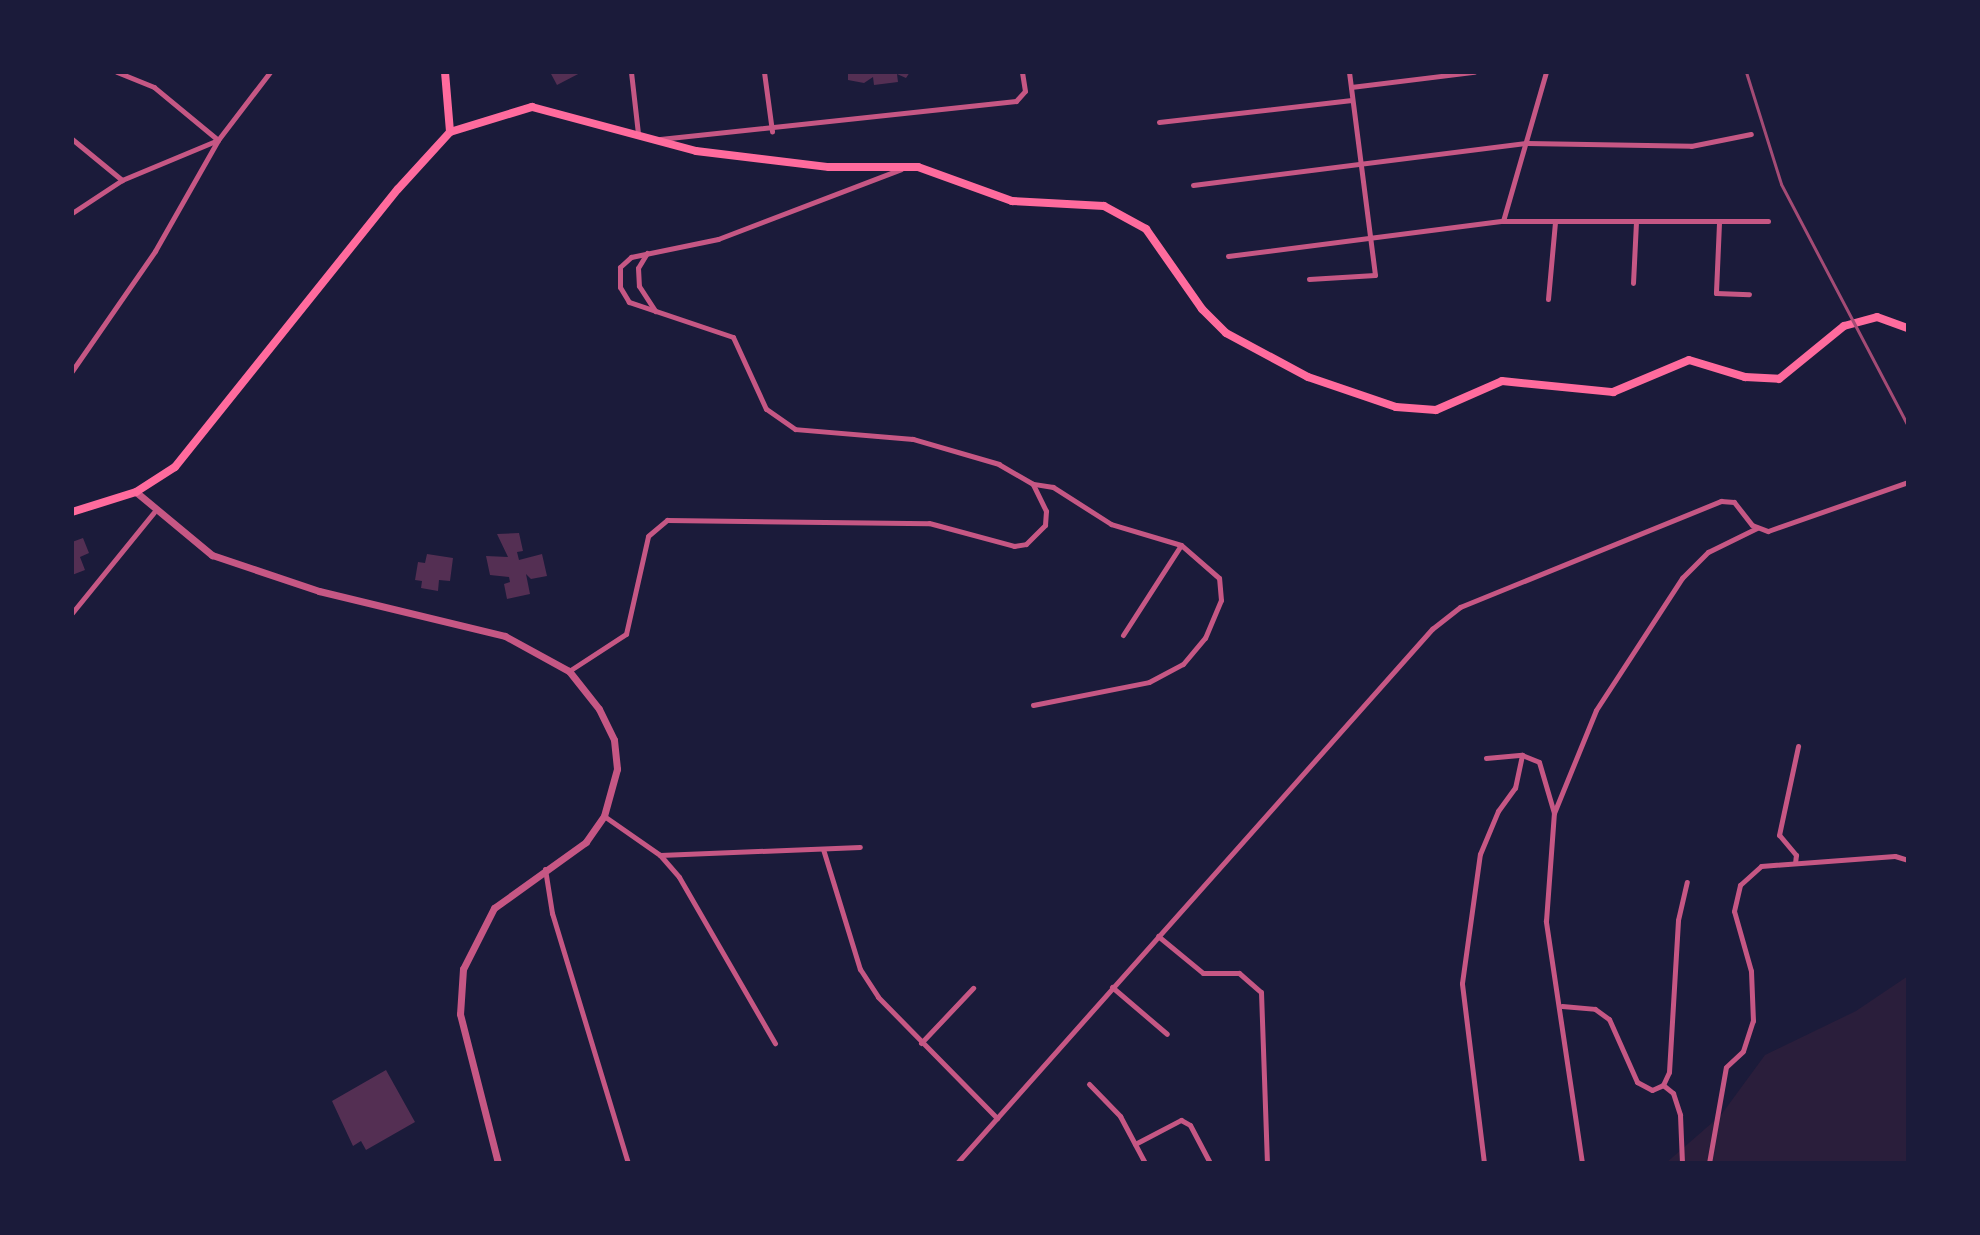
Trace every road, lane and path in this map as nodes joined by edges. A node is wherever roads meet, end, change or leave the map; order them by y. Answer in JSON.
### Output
{"nodes":[{"id":1,"x":117,"y":72,"type":"edge"},
{"id":2,"x":270,"y":72,"type":"edge"},
{"id":3,"x":445,"y":72,"type":"edge"},
{"id":4,"x":631,"y":72,"type":"edge"},
{"id":5,"x":764,"y":72,"type":"edge"},
{"id":6,"x":1022,"y":72,"type":"edge"},
{"id":7,"x":1349,"y":72,"type":"edge"},
{"id":8,"x":1474,"y":72,"type":"edge"},
{"id":9,"x":1546,"y":72,"type":"edge"},
{"id":10,"x":1433,"y":74,"type":"edge"},
{"id":11,"x":1351,"y":87,"type":"junction"},
{"id":12,"x":1352,"y":100,"type":"junction"},
{"id":13,"x":1159,"y":122,"type":"dead end"},
{"id":14,"x":772,"y":131,"type":"junction"},
{"id":15,"x":450,"y":132,"type":"junction"},
{"id":16,"x":639,"y":133,"type":"junction"},
{"id":17,"x":1751,"y":134,"type":"dead end"},
{"id":18,"x":72,"y":139,"type":"edge"},
{"id":19,"x":657,"y":139,"type":"junction"},
{"id":20,"x":218,"y":140,"type":"junction"},
{"id":21,"x":1527,"y":144,"type":"junction"},
{"id":22,"x":1360,"y":165,"type":"junction"},
{"id":23,"x":906,"y":167,"type":"junction"},
{"id":24,"x":122,"y":180,"type":"junction"},
{"id":25,"x":1193,"y":185,"type":"dead end"},
{"id":26,"x":72,"y":213,"type":"edge"},
{"id":27,"x":1503,"y":221,"type":"junction"},
{"id":28,"x":1768,"y":221,"type":"dead end"},
{"id":29,"x":1555,"y":222,"type":"junction"},
{"id":30,"x":1636,"y":222,"type":"junction"},
{"id":31,"x":1719,"y":223,"type":"junction"},
{"id":32,"x":1370,"y":239,"type":"junction"},
{"id":33,"x":651,"y":250,"type":"junction"},
{"id":34,"x":1228,"y":256,"type":"dead end"},
{"id":35,"x":1309,"y":279,"type":"dead end"},
{"id":36,"x":1633,"y":283,"type":"dead end"},
{"id":37,"x":1749,"y":294,"type":"dead end"},
{"id":38,"x":1548,"y":299,"type":"dead end"},
{"id":39,"x":655,"y":311,"type":"junction"},
{"id":40,"x":1908,"y":328,"type":"edge"},
{"id":41,"x":72,"y":371,"type":"edge"},
{"id":42,"x":1908,"y":482,"type":"edge"},
{"id":43,"x":1033,"y":484,"type":"junction"},
{"id":44,"x":136,"y":492,"type":"junction"},
{"id":45,"x":72,"y":512,"type":"edge"},
{"id":46,"x":154,"y":512,"type":"junction"},
{"id":47,"x":1757,"y":528,"type":"junction"},
{"id":48,"x":1181,"y":545,"type":"junction"},
{"id":49,"x":72,"y":613,"type":"edge"},
{"id":50,"x":1123,"y":635,"type":"dead end"},
{"id":51,"x":569,"y":671,"type":"junction"},
{"id":52,"x":1033,"y":705,"type":"dead end"},
{"id":53,"x":1798,"y":746,"type":"dead end"},
{"id":54,"x":1522,"y":755,"type":"junction"},
{"id":55,"x":1486,"y":758,"type":"dead end"},
{"id":56,"x":1554,"y":813,"type":"junction"},
{"id":57,"x":604,"y":816,"type":"junction"},
{"id":58,"x":860,"y":846,"type":"dead end"},
{"id":59,"x":823,"y":849,"type":"junction"},
{"id":60,"x":660,"y":855,"type":"junction"},
{"id":61,"x":1908,"y":860,"type":"edge"},
{"id":62,"x":1795,"y":863,"type":"junction"},
{"id":63,"x":545,"y":869,"type":"junction"},
{"id":64,"x":1687,"y":882,"type":"dead end"},
{"id":65,"x":1158,"y":936,"type":"junction"},
{"id":66,"x":1112,"y":987,"type":"junction"},
{"id":67,"x":973,"y":988,"type":"dead end"},
{"id":68,"x":1562,"y":1006,"type":"junction"},
{"id":69,"x":1167,"y":1034,"type":"dead end"},
{"id":70,"x":775,"y":1043,"type":"dead end"},
{"id":71,"x":921,"y":1043,"type":"junction"},
{"id":72,"x":1089,"y":1084,"type":"dead end"},
{"id":73,"x":1663,"y":1085,"type":"junction"},
{"id":74,"x":997,"y":1118,"type":"junction"},
{"id":75,"x":1135,"y":1144,"type":"junction"},
{"id":76,"x":495,"y":1162,"type":"edge"},
{"id":77,"x":376,"y":1163,"type":"edge"},
{"id":78,"x":408,"y":1163,"type":"edge"},
{"id":79,"x":628,"y":1163,"type":"edge"},
{"id":80,"x":957,"y":1163,"type":"edge"},
{"id":81,"x":1145,"y":1163,"type":"edge"},
{"id":82,"x":1210,"y":1163,"type":"edge"},
{"id":83,"x":1267,"y":1163,"type":"edge"},
{"id":84,"x":1484,"y":1163,"type":"edge"},
{"id":85,"x":1582,"y":1163,"type":"edge"},
{"id":86,"x":1682,"y":1163,"type":"edge"},
{"id":87,"x":1709,"y":1163,"type":"edge"}],
"edges":[{"from":1,"to":20,"type":"street"},
{"from":2,"to":20,"type":"street"},
{"from":3,"to":15,"type":"main road"},
{"from":4,"to":16,"type":"street"},
{"from":5,"to":14,"type":"street"},
{"from":6,"to":14,"type":"street"},
{"from":7,"to":11,"type":"street"},
{"from":8,"to":10,"type":"street"},
{"from":9,"to":21,"type":"street"},
{"from":10,"to":11,"type":"street"},
{"from":11,"to":12,"type":"street"},
{"from":12,"to":13,"type":"street"},
{"from":12,"to":22,"type":"street"},
{"from":14,"to":19,"type":"street"},
{"from":15,"to":16,"type":"main road"},
{"from":15,"to":44,"type":"main road"},
{"from":16,"to":19,"type":"main road"},
{"from":17,"to":21,"type":"street"},
{"from":18,"to":24,"type":"street"},
{"from":19,"to":23,"type":"main road"},
{"from":20,"to":24,"type":"street"},
{"from":20,"to":41,"type":"street"},
{"from":21,"to":22,"type":"street"},
{"from":21,"to":27,"type":"street"},
{"from":22,"to":25,"type":"street"},
{"from":22,"to":32,"type":"street"},
{"from":23,"to":33,"type":"street"},
{"from":23,"to":40,"type":"main road"},
{"from":24,"to":26,"type":"street"},
{"from":27,"to":29,"type":"street"},
{"from":27,"to":32,"type":"street"},
{"from":28,"to":31,"type":"street"},
{"from":29,"to":30,"type":"street"},
{"from":29,"to":38,"type":"street"},
{"from":30,"to":31,"type":"street"},
{"from":30,"to":36,"type":"street"},
{"from":31,"to":37,"type":"street"},
{"from":32,"to":34,"type":"street"},
{"from":32,"to":35,"type":"street"},
{"from":33,"to":39,"type":"street"},
{"from":33,"to":39,"type":"street"},
{"from":39,"to":43,"type":"street"},
{"from":42,"to":47,"type":"street"},
{"from":43,"to":48,"type":"street"},
{"from":43,"to":51,"type":"street"},
{"from":44,"to":45,"type":"main road"},
{"from":44,"to":46,"type":"street"},
{"from":46,"to":49,"type":"street"},
{"from":46,"to":51,"type":"street"},
{"from":47,"to":56,"type":"street"},
{"from":47,"to":65,"type":"street"},
{"from":48,"to":50,"type":"street"},
{"from":48,"to":52,"type":"street"},
{"from":51,"to":57,"type":"street"},
{"from":53,"to":62,"type":"street"},
{"from":54,"to":55,"type":"street"},
{"from":54,"to":56,"type":"street"},
{"from":54,"to":84,"type":"street"},
{"from":56,"to":68,"type":"street"},
{"from":57,"to":60,"type":"street"},
{"from":57,"to":63,"type":"street"},
{"from":58,"to":59,"type":"street"},
{"from":59,"to":60,"type":"street"},
{"from":59,"to":71,"type":"street"},
{"from":60,"to":70,"type":"street"},
{"from":61,"to":62,"type":"street"},
{"from":62,"to":87,"type":"street"},
{"from":63,"to":76,"type":"street"},
{"from":63,"to":79,"type":"street"},
{"from":64,"to":73,"type":"street"},
{"from":65,"to":66,"type":"street"},
{"from":65,"to":83,"type":"street"},
{"from":66,"to":69,"type":"street"},
{"from":66,"to":74,"type":"street"},
{"from":67,"to":71,"type":"street"},
{"from":68,"to":73,"type":"street"},
{"from":68,"to":85,"type":"street"},
{"from":71,"to":74,"type":"street"},
{"from":72,"to":75,"type":"street"},
{"from":73,"to":86,"type":"street"},
{"from":74,"to":80,"type":"street"},
{"from":75,"to":81,"type":"street"},
{"from":75,"to":82,"type":"street"},
{"from":77,"to":78,"type":"street"}]}
